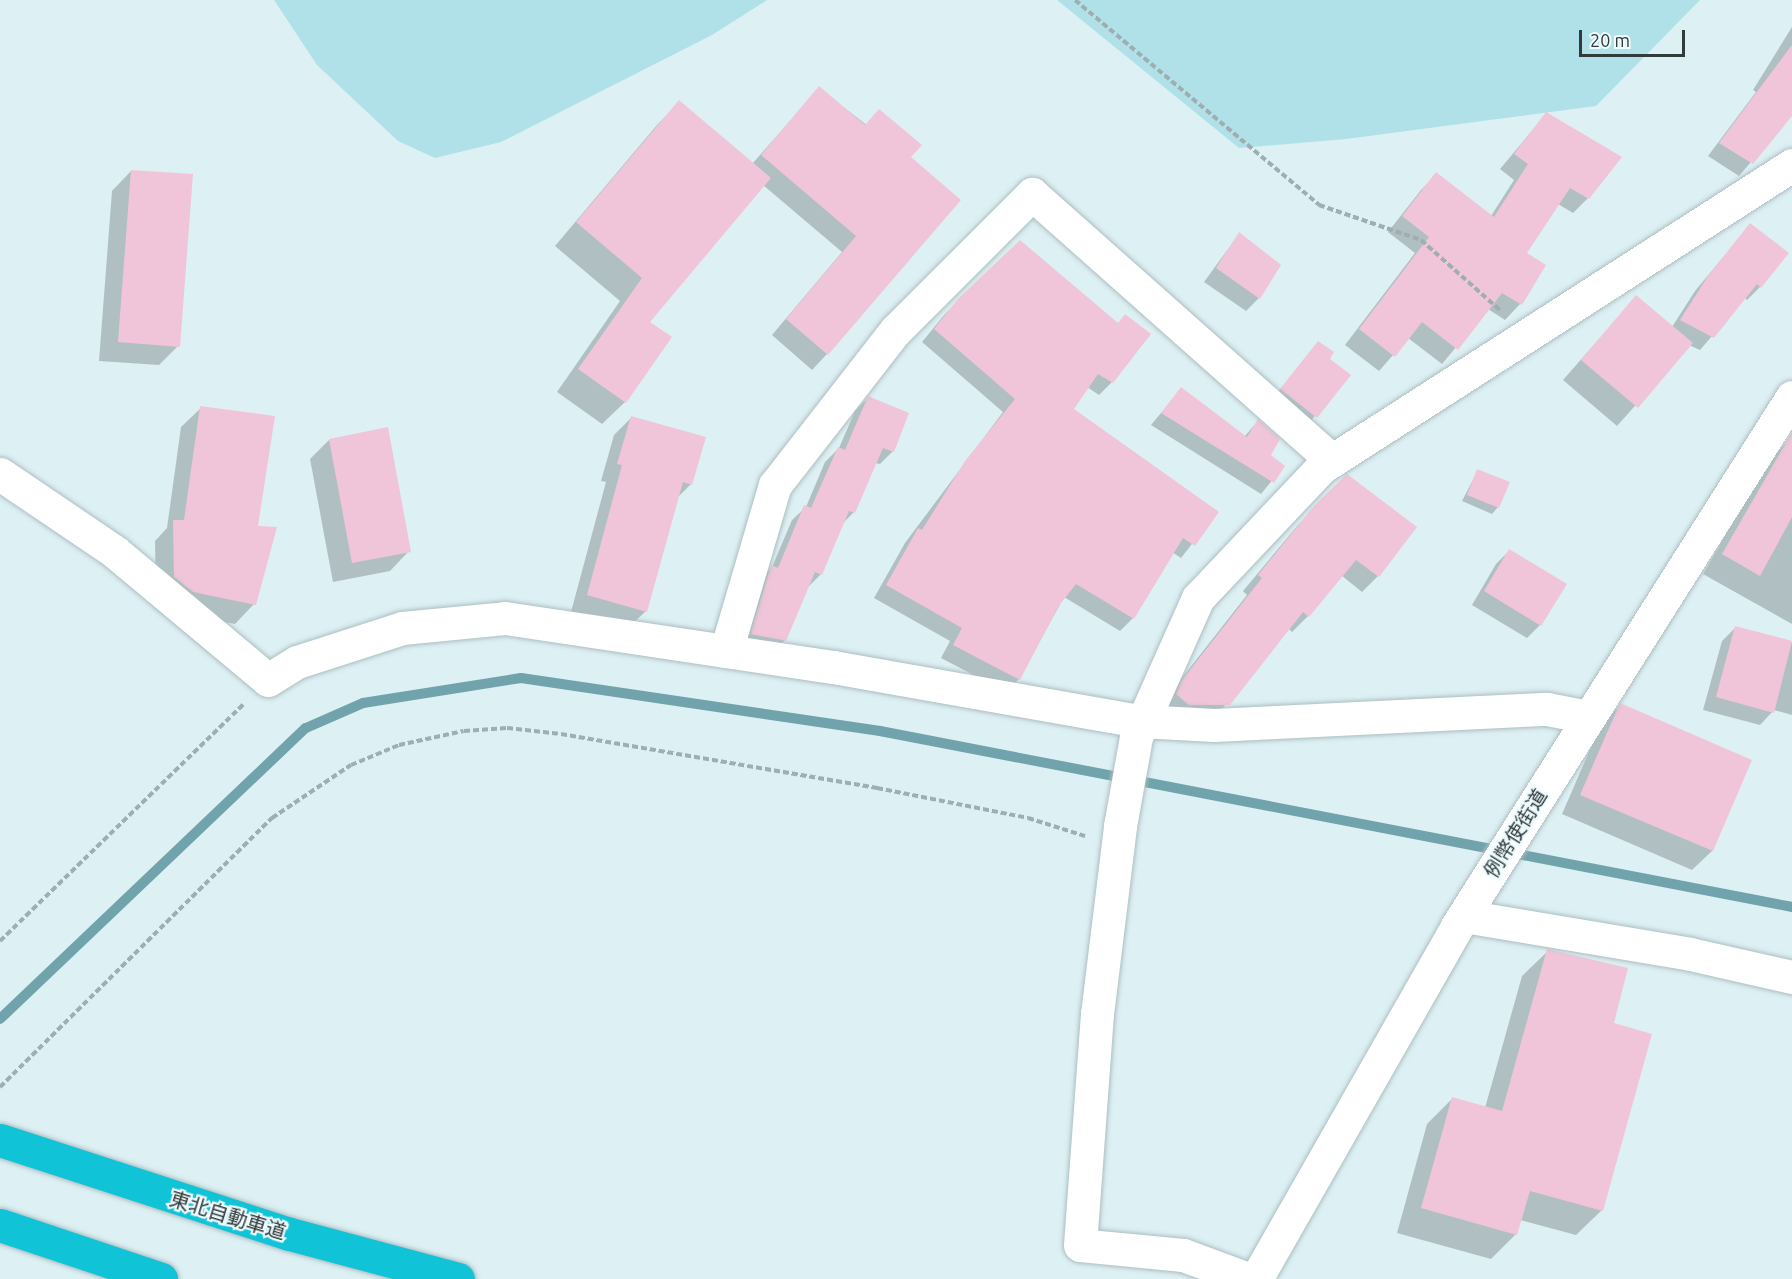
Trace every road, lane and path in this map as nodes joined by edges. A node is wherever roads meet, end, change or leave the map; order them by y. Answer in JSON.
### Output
{"nodes":[{"id":1,"x":1075,"y":0,"type":"edge"},
{"id":2,"x":1792,"y":165,"type":"edge"},
{"id":3,"x":1523,"y":339,"type":"junction"},
{"id":4,"x":1792,"y":397,"type":"edge"},
{"id":5,"x":1332,"y":460,"type":"junction"},
{"id":6,"x":0,"y":474,"type":"edge"},
{"id":7,"x":726,"y":651,"type":"junction"},
{"id":8,"x":268,"y":680,"type":"junction"},
{"id":9,"x":1588,"y":717,"type":"junction"},
{"id":10,"x":1138,"y":729,"type":"junction"},
{"id":11,"x":1119,"y":834,"type":"junction"},
{"id":12,"x":1470,"y":906,"type":"junction"},
{"id":13,"x":0,"y":941,"type":"edge"},
{"id":14,"x":1792,"y":977,"type":"edge"},
{"id":15,"x":0,"y":1087,"type":"edge"},
{"id":16,"x":0,"y":1140,"type":"edge"},
{"id":17,"x":0,"y":1225,"type":"edge"},
{"id":18,"x":162,"y":1279,"type":"edge"},
{"id":19,"x":459,"y":1279,"type":"edge"},
{"id":20,"x":1248,"y":1279,"type":"edge"},
{"id":21,"x":1256,"y":1279,"type":"edge"}],
"edges":[{"from":1,"to":3,"type":"path"},
{"from":2,"to":3,"type":"street"},
{"from":3,"to":5,"type":"street"},
{"from":4,"to":9,"type":"street","name":"例幣使街道"},
{"from":5,"to":7,"type":"street"},
{"from":5,"to":10,"type":"street"},
{"from":6,"to":8,"type":"street"},
{"from":7,"to":8,"type":"street"},
{"from":7,"to":10,"type":"street"},
{"from":8,"to":13,"type":"path"},
{"from":9,"to":10,"type":"street"},
{"from":9,"to":12,"type":"street","name":"例幣使街道"},
{"from":10,"to":11,"type":"street"},
{"from":11,"to":15,"type":"path"},
{"from":11,"to":20,"type":"street"},
{"from":12,"to":14,"type":"street"},
{"from":12,"to":21,"type":"street","name":"例幣使街道"},
{"from":16,"to":19,"type":"highway","name":"東北自動車道"},
{"from":17,"to":18,"type":"highway"}]}
